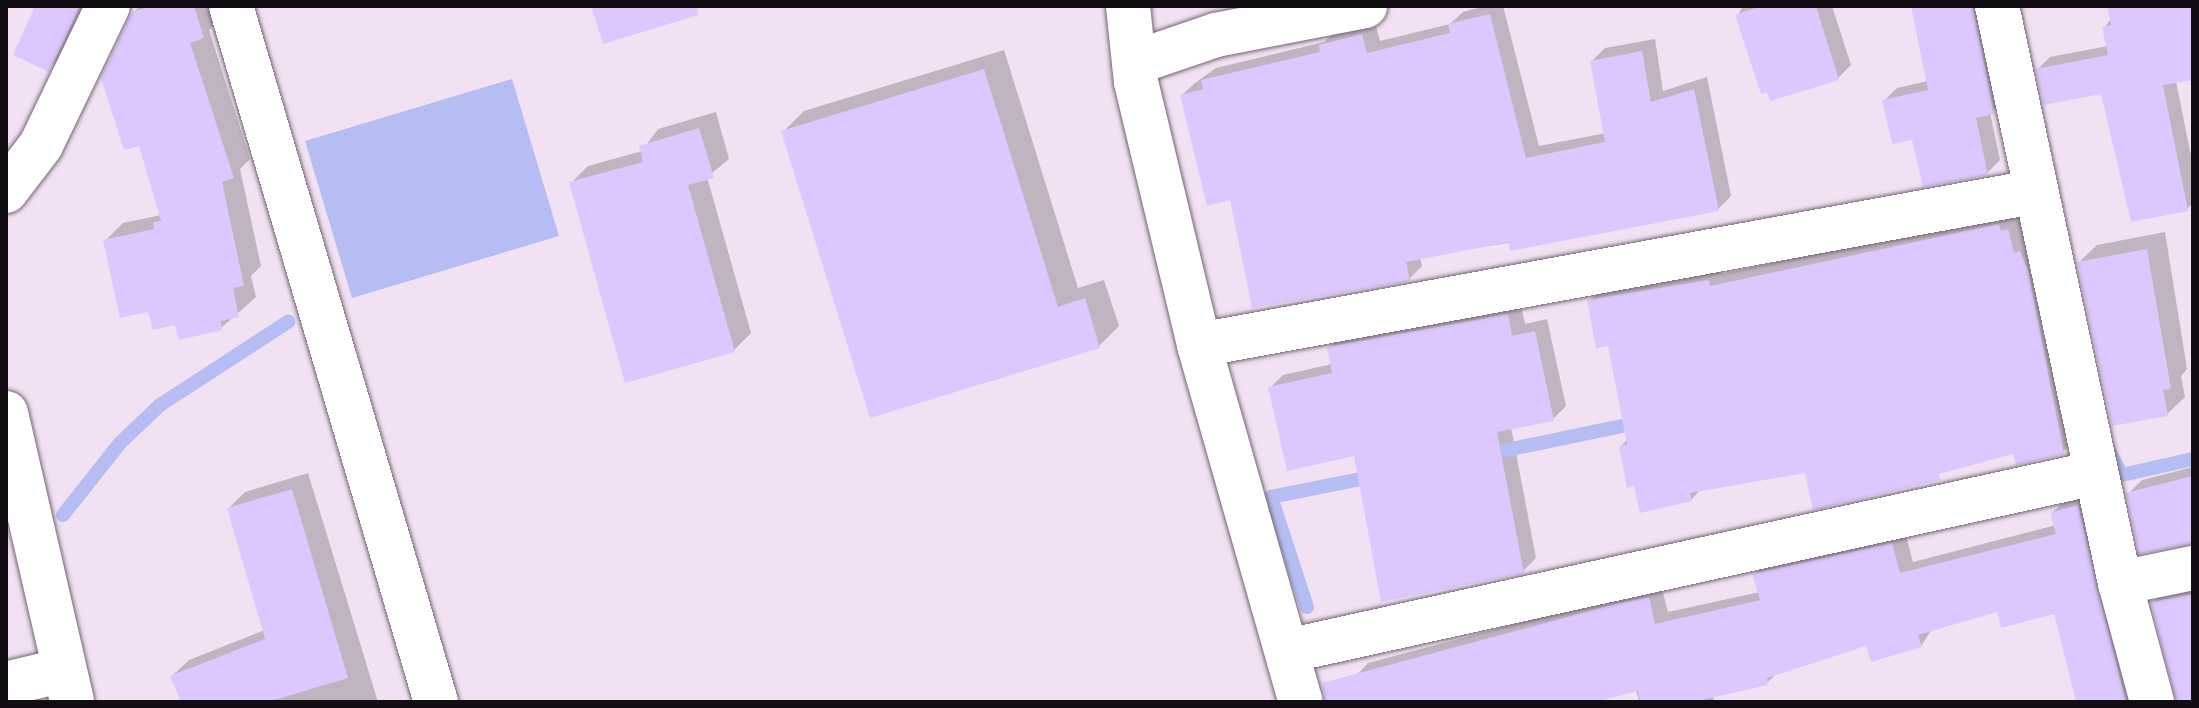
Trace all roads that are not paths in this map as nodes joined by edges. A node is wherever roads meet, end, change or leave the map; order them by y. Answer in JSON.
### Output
{"nodes":[{"id":1,"x":108,"y":6,"type":"edge"},
{"id":2,"x":231,"y":6,"type":"edge"},
{"id":3,"x":1128,"y":6,"type":"edge"},
{"id":4,"x":1365,"y":6,"type":"edge"},
{"id":5,"x":1997,"y":6,"type":"edge"},
{"id":6,"x":1134,"y":63,"type":"junction"},
{"id":7,"x":6,"y":191,"type":"edge"},
{"id":8,"x":2033,"y":192,"type":"junction"},
{"id":9,"x":1199,"y":345,"type":"junction"},
{"id":10,"x":6,"y":413,"type":"edge"},
{"id":11,"x":2095,"y":473,"type":"junction"},
{"id":12,"x":2193,"y":568,"type":"edge"},
{"id":13,"x":2120,"y":583,"type":"junction"},
{"id":14,"x":1287,"y":651,"type":"junction"},
{"id":15,"x":6,"y":684,"type":"edge"},
{"id":16,"x":68,"y":686,"type":"edge"},
{"id":17,"x":436,"y":702,"type":"edge"},
{"id":18,"x":1301,"y":702,"type":"edge"},
{"id":19,"x":2152,"y":702,"type":"edge"}],
"edges":[{"from":1,"to":7,"type":"street"},
{"from":2,"to":17,"type":"street"},
{"from":3,"to":6,"type":"street"},
{"from":4,"to":6,"type":"street"},
{"from":5,"to":8,"type":"street"},
{"from":6,"to":9,"type":"street"},
{"from":8,"to":9,"type":"street"},
{"from":8,"to":11,"type":"street"},
{"from":9,"to":14,"type":"street"},
{"from":10,"to":16,"type":"street"},
{"from":11,"to":13,"type":"street"},
{"from":11,"to":14,"type":"street"},
{"from":12,"to":13,"type":"street"},
{"from":13,"to":19,"type":"street"},
{"from":14,"to":18,"type":"street"},
{"from":15,"to":16,"type":"street"}]}
